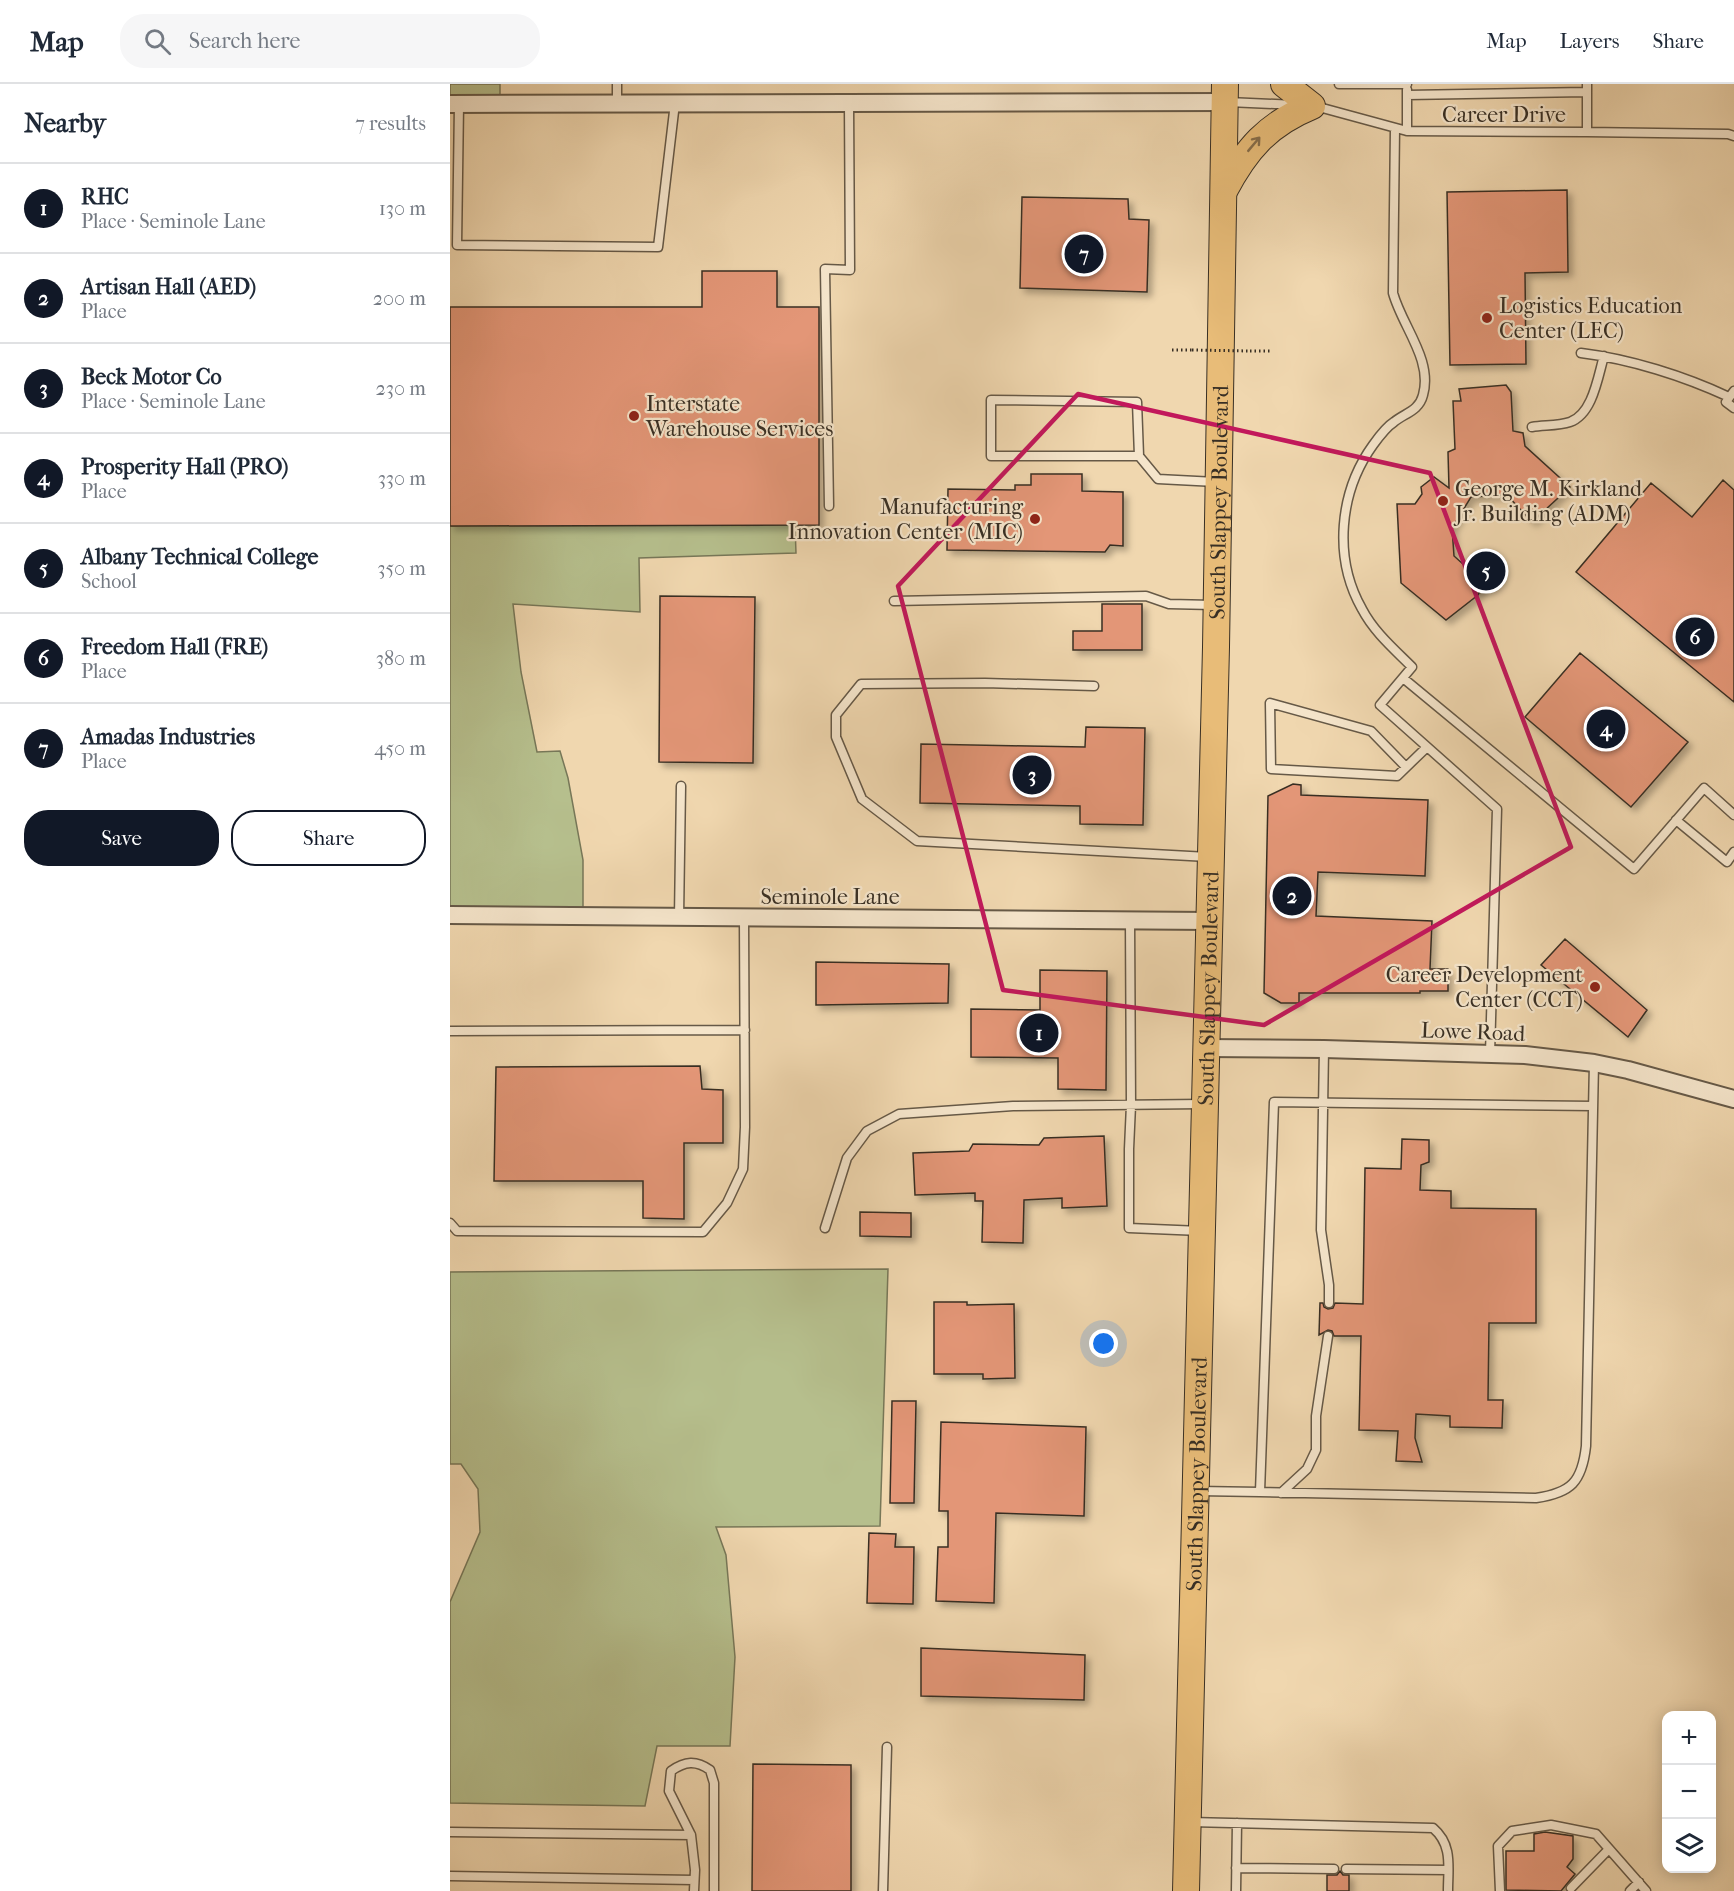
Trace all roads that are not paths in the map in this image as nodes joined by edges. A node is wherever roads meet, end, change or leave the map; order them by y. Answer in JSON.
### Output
{"nodes":[{"id":1,"x":617,"y":84,"type":"edge"},
{"id":2,"x":1284,"y":84,"type":"edge"},
{"id":3,"x":1338,"y":84,"type":"edge"},
{"id":4,"x":1407,"y":84,"type":"edge"},
{"id":5,"x":1587,"y":88,"type":"edge"},
{"id":6,"x":1225,"y":93,"type":"edge"},
{"id":7,"x":1407,"y":94,"type":"junction"},
{"id":8,"x":849,"y":103,"type":"junction"},
{"id":9,"x":454,"y":104,"type":"edge"},
{"id":10,"x":617,"y":104,"type":"junction"},
{"id":11,"x":675,"y":104,"type":"junction"},
{"id":12,"x":1312,"y":106,"type":"junction"},
{"id":13,"x":1395,"y":128,"type":"junction"},
{"id":14,"x":1407,"y":131,"type":"junction"},
{"id":15,"x":1587,"y":132,"type":"junction"},
{"id":16,"x":1734,"y":136,"type":"edge"},
{"id":17,"x":1223,"y":193,"type":"junction"},
{"id":18,"x":454,"y":229,"type":"edge"},
{"id":19,"x":1581,"y":353,"type":"dead end"},
{"id":20,"x":1604,"y":356,"type":"junction"},
{"id":21,"x":1732,"y":394,"type":"edge"},
{"id":22,"x":1734,"y":408,"type":"edge"},
{"id":23,"x":1532,"y":427,"type":"dead end"},
{"id":24,"x":1139,"y":456,"type":"junction"},
{"id":25,"x":1219,"y":483,"type":"junction"},
{"id":26,"x":829,"y":506,"type":"dead end"},
{"id":27,"x":894,"y":601,"type":"dead end"},
{"id":28,"x":1217,"y":605,"type":"junction"},
{"id":29,"x":1403,"y":678,"type":"junction"},
{"id":30,"x":1094,"y":686,"type":"dead end"},
{"id":31,"x":1427,"y":747,"type":"junction"},
{"id":32,"x":1406,"y":767,"type":"junction"},
{"id":33,"x":681,"y":786,"type":"dead end"},
{"id":34,"x":1734,"y":815,"type":"edge"},
{"id":35,"x":1676,"y":820,"type":"junction"},
{"id":36,"x":1734,"y":852,"type":"edge"},
{"id":37,"x":1211,"y":857,"type":"junction"},
{"id":38,"x":450,"y":915,"type":"edge"},
{"id":39,"x":679,"y":918,"type":"junction"},
{"id":40,"x":744,"y":918,"type":"junction"},
{"id":41,"x":1130,"y":920,"type":"junction"},
{"id":42,"x":1210,"y":921,"type":"junction"},
{"id":43,"x":450,"y":1030,"type":"edge"},
{"id":44,"x":745,"y":1030,"type":"junction"},
{"id":45,"x":1205,"y":1048,"type":"junction"},
{"id":46,"x":1324,"y":1049,"type":"junction"},
{"id":47,"x":1490,"y":1054,"type":"junction"},
{"id":48,"x":1594,"y":1063,"type":"junction"},
{"id":49,"x":1734,"y":1099,"type":"edge"},
{"id":50,"x":1324,"y":1103,"type":"junction"},
{"id":51,"x":1204,"y":1104,"type":"junction"},
{"id":52,"x":1131,"y":1105,"type":"junction"},
{"id":53,"x":1593,"y":1106,"type":"junction"},
{"id":54,"x":450,"y":1222,"type":"edge"},
{"id":55,"x":825,"y":1228,"type":"dead end"},
{"id":56,"x":1201,"y":1231,"type":"junction"},
{"id":57,"x":1329,"y":1303,"type":"dead end"},
{"id":58,"x":1328,"y":1336,"type":"dead end"},
{"id":59,"x":1195,"y":1491,"type":"junction"},
{"id":60,"x":1260,"y":1492,"type":"junction"},
{"id":61,"x":1281,"y":1493,"type":"junction"},
{"id":62,"x":887,"y":1747,"type":"dead end"},
{"id":63,"x":1187,"y":1822,"type":"junction"},
{"id":64,"x":1237,"y":1823,"type":"junction"},
{"id":65,"x":450,"y":1832,"type":"edge"},
{"id":66,"x":691,"y":1835,"type":"junction"},
{"id":67,"x":1609,"y":1849,"type":"junction"},
{"id":68,"x":1236,"y":1868,"type":"junction"},
{"id":69,"x":1334,"y":1869,"type":"dead end"},
{"id":70,"x":1346,"y":1869,"type":"dead end"},
{"id":71,"x":1448,"y":1870,"type":"junction"},
{"id":72,"x":450,"y":1876,"type":"edge"},
{"id":73,"x":694,"y":1880,"type":"junction"},
{"id":74,"x":1639,"y":1882,"type":"junction"},
{"id":75,"x":1571,"y":1888,"type":"dead end"},
{"id":76,"x":694,"y":1891,"type":"edge"},
{"id":77,"x":714,"y":1891,"type":"edge"},
{"id":78,"x":883,"y":1891,"type":"edge"},
{"id":79,"x":1185,"y":1891,"type":"edge"},
{"id":80,"x":1236,"y":1891,"type":"edge"},
{"id":81,"x":1448,"y":1891,"type":"edge"},
{"id":82,"x":1500,"y":1891,"type":"edge"},
{"id":83,"x":1630,"y":1891,"type":"edge"},
{"id":84,"x":1646,"y":1891,"type":"edge"}],
"edges":[{"from":1,"to":10,"type":"lane"},
{"from":2,"to":12,"type":"main road"},
{"from":3,"to":4,"type":"lane"},
{"from":4,"to":7,"type":"lane"},
{"from":5,"to":7,"type":"lane"},
{"from":5,"to":15,"type":"lane","name":"Career Drive"},
{"from":6,"to":8,"type":"street"},
{"from":6,"to":12,"type":"lane","name":"Career Drive"},
{"from":6,"to":17,"type":"main road","name":"South Slappey Boulevard"},
{"from":7,"to":14,"type":"lane"},
{"from":8,"to":11,"type":"street"},
{"from":8,"to":26,"type":"lane"},
{"from":9,"to":10,"type":"street"},
{"from":9,"to":18,"type":"lane"},
{"from":10,"to":11,"type":"street"},
{"from":11,"to":18,"type":"lane"},
{"from":12,"to":13,"type":"lane","name":"Career Drive"},
{"from":17,"to":12,"type":"main road","one_way":true},
{"from":13,"to":14,"type":"lane","name":"Career Drive"},
{"from":13,"to":29,"type":"lane"},
{"from":14,"to":15,"type":"lane","name":"Career Drive"},
{"from":15,"to":16,"type":"lane"},
{"from":17,"to":25,"type":"main road","name":"South Slappey Boulevard"},
{"from":19,"to":20,"type":"lane"},
{"from":20,"to":21,"type":"lane"},
{"from":20,"to":23,"type":"lane"},
{"from":21,"to":22,"type":"lane"},
{"from":24,"to":24,"type":"lane"},
{"from":24,"to":25,"type":"lane"},
{"from":25,"to":28,"type":"main road","name":"South Slappey Boulevard"},
{"from":27,"to":28,"type":"lane"},
{"from":28,"to":37,"type":"main road","name":"South Slappey Boulevard"},
{"from":29,"to":31,"type":"lane"},
{"from":29,"to":35,"type":"lane"},
{"from":30,"to":37,"type":"lane"},
{"from":31,"to":32,"type":"lane"},
{"from":31,"to":47,"type":"lane"},
{"from":32,"to":32,"type":"lane"},
{"from":33,"to":39,"type":"lane"},
{"from":34,"to":35,"type":"lane"},
{"from":35,"to":36,"type":"lane"},
{"from":37,"to":42,"type":"main road","name":"South Slappey Boulevard"},
{"from":38,"to":39,"type":"street","name":"Seminole Lane"},
{"from":39,"to":40,"type":"street","name":"Seminole Lane"},
{"from":40,"to":41,"type":"street","name":"Seminole Lane"},
{"from":40,"to":44,"type":"lane"},
{"from":41,"to":42,"type":"street","name":"Seminole Lane"},
{"from":41,"to":52,"type":"lane"},
{"from":42,"to":45,"type":"main road","name":"South Slappey Boulevard"},
{"from":43,"to":44,"type":"lane"},
{"from":44,"to":54,"type":"lane"},
{"from":45,"to":46,"type":"street","name":"Lowe Road"},
{"from":45,"to":51,"type":"main road","name":"South Slappey Boulevard"},
{"from":46,"to":47,"type":"street","name":"Lowe Road"},
{"from":46,"to":50,"type":"lane"},
{"from":47,"to":48,"type":"street","name":"Lowe Road"},
{"from":48,"to":49,"type":"street","name":"Lowe Road"},
{"from":48,"to":53,"type":"lane"},
{"from":50,"to":53,"type":"lane"},
{"from":50,"to":57,"type":"lane"},
{"from":50,"to":60,"type":"lane"},
{"from":51,"to":52,"type":"lane"},
{"from":51,"to":56,"type":"main road","name":"South Slappey Boulevard"},
{"from":52,"to":55,"type":"lane"},
{"from":52,"to":56,"type":"lane"},
{"from":53,"to":61,"type":"lane"},
{"from":56,"to":59,"type":"main road","name":"South Slappey Boulevard"},
{"from":58,"to":61,"type":"lane"},
{"from":59,"to":60,"type":"lane"},
{"from":59,"to":63,"type":"main road","name":"South Slappey Boulevard"},
{"from":60,"to":61,"type":"lane"},
{"from":62,"to":78,"type":"lane"},
{"from":63,"to":64,"type":"lane"},
{"from":63,"to":79,"type":"main road","name":"South Slappey Boulevard"},
{"from":64,"to":68,"type":"lane"},
{"from":64,"to":71,"type":"lane"},
{"from":65,"to":66,"type":"lane"},
{"from":66,"to":73,"type":"lane"},
{"from":66,"to":77,"type":"lane"},
{"from":67,"to":74,"type":"lane"},
{"from":67,"to":75,"type":"lane"},
{"from":67,"to":82,"type":"lane"},
{"from":68,"to":69,"type":"lane"},
{"from":68,"to":80,"type":"lane"},
{"from":70,"to":71,"type":"lane"},
{"from":71,"to":81,"type":"lane"},
{"from":72,"to":73,"type":"lane"},
{"from":73,"to":76,"type":"lane"},
{"from":74,"to":83,"type":"lane"},
{"from":74,"to":84,"type":"lane"}]}
